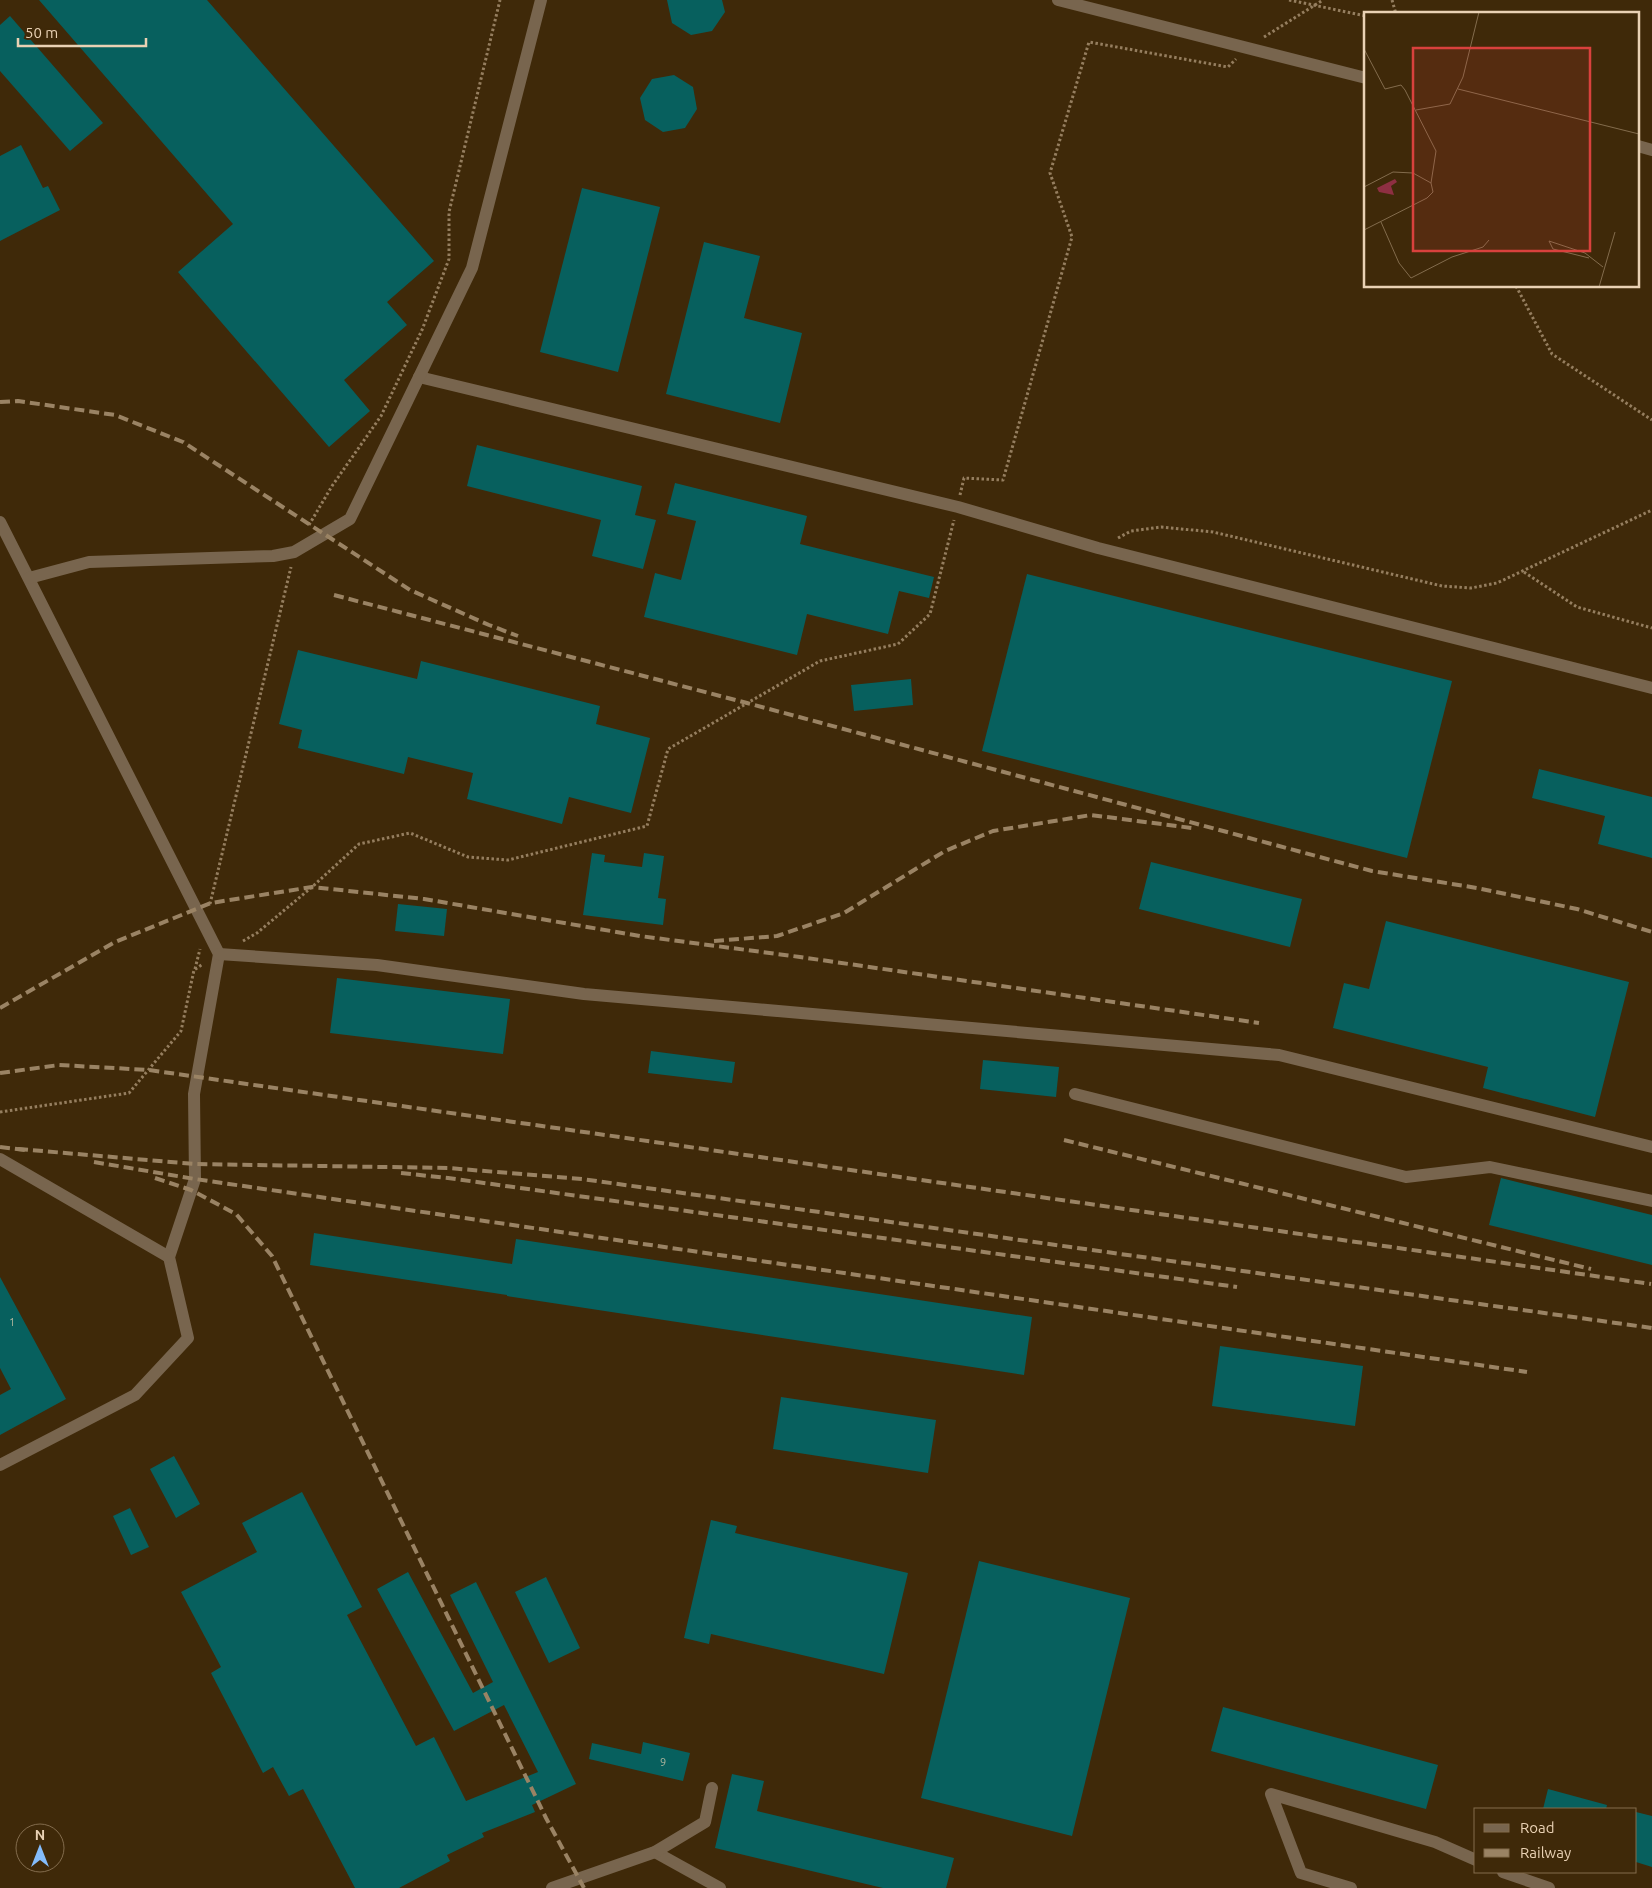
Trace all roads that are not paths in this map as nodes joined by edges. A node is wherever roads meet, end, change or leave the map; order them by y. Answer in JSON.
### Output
{"nodes":[{"id":1,"x":541,"y":0,"type":"edge"},
{"id":2,"x":1058,"y":0,"type":"edge"},
{"id":3,"x":1364,"y":77,"type":"edge"},
{"id":4,"x":419,"y":378,"type":"junction"},
{"id":5,"x":0,"y":522,"type":"edge"},
{"id":6,"x":29,"y":578,"type":"junction"},
{"id":7,"x":1652,"y":688,"type":"edge"},
{"id":8,"x":219,"y":954,"type":"junction"},
{"id":9,"x":1076,"y":1094,"type":"dead end"},
{"id":10,"x":1652,"y":1147,"type":"edge"},
{"id":11,"x":0,"y":1159,"type":"edge"},
{"id":12,"x":1652,"y":1201,"type":"edge"},
{"id":13,"x":169,"y":1257,"type":"junction"},
{"id":14,"x":0,"y":1466,"type":"edge"},
{"id":15,"x":712,"y":1788,"type":"dead end"},
{"id":16,"x":655,"y":1852,"type":"junction"},
{"id":17,"x":1474,"y":1859,"type":"edge"},
{"id":18,"x":1505,"y":1873,"type":"edge"},
{"id":19,"x":1526,"y":1884,"type":"edge"},
{"id":20,"x":552,"y":1888,"type":"edge"},
{"id":21,"x":720,"y":1888,"type":"edge"},
{"id":22,"x":1351,"y":1888,"type":"edge"},
{"id":23,"x":1549,"y":1888,"type":"edge"}],
"edges":[{"from":1,"to":4,"type":"street"},
{"from":2,"to":3,"type":"street"},
{"from":4,"to":6,"type":"street"},
{"from":4,"to":7,"type":"street"},
{"from":5,"to":6,"type":"street"},
{"from":6,"to":8,"type":"street"},
{"from":8,"to":10,"type":"street"},
{"from":8,"to":13,"type":"street"},
{"from":9,"to":12,"type":"street"},
{"from":11,"to":13,"type":"street"},
{"from":13,"to":14,"type":"street"},
{"from":15,"to":16,"type":"street"},
{"from":16,"to":20,"type":"street"},
{"from":16,"to":21,"type":"street"},
{"from":17,"to":22,"type":"street"},
{"from":18,"to":19,"type":"street"},
{"from":19,"to":23,"type":"street"}]}
